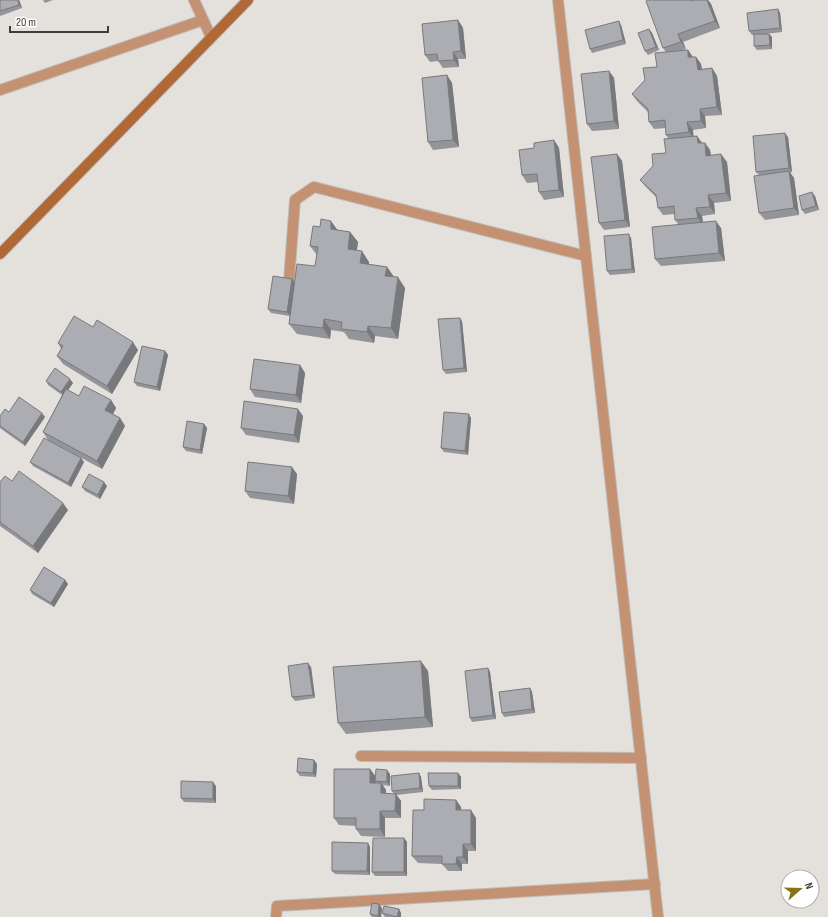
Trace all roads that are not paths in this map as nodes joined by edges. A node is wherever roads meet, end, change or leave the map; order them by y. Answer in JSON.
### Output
{"nodes":[{"id":1,"x":194,"y":0,"type":"edge"},
{"id":2,"x":248,"y":0,"type":"edge"},
{"id":3,"x":558,"y":0,"type":"edge"},
{"id":4,"x":203,"y":20,"type":"junction"},
{"id":5,"x":211,"y":37,"type":"junction"},
{"id":6,"x":0,"y":90,"type":"edge"},
{"id":7,"x":0,"y":254,"type":"edge"},
{"id":8,"x":586,"y":256,"type":"junction"},
{"id":9,"x":289,"y":280,"type":"edge"},
{"id":10,"x":360,"y":756,"type":"dead end"},
{"id":11,"x":641,"y":758,"type":"junction"},
{"id":12,"x":655,"y":884,"type":"junction"},
{"id":13,"x":276,"y":917,"type":"edge"},
{"id":14,"x":658,"y":917,"type":"edge"}],
"edges":[{"from":1,"to":4,"type":"street"},
{"from":2,"to":5,"type":"street"},
{"from":3,"to":8,"type":"street"},
{"from":4,"to":5,"type":"street"},
{"from":4,"to":6,"type":"street"},
{"from":5,"to":7,"type":"street"},
{"from":8,"to":9,"type":"street"},
{"from":8,"to":11,"type":"street"},
{"from":10,"to":11,"type":"street"},
{"from":11,"to":12,"type":"street"},
{"from":12,"to":13,"type":"street"},
{"from":12,"to":14,"type":"street"}]}
